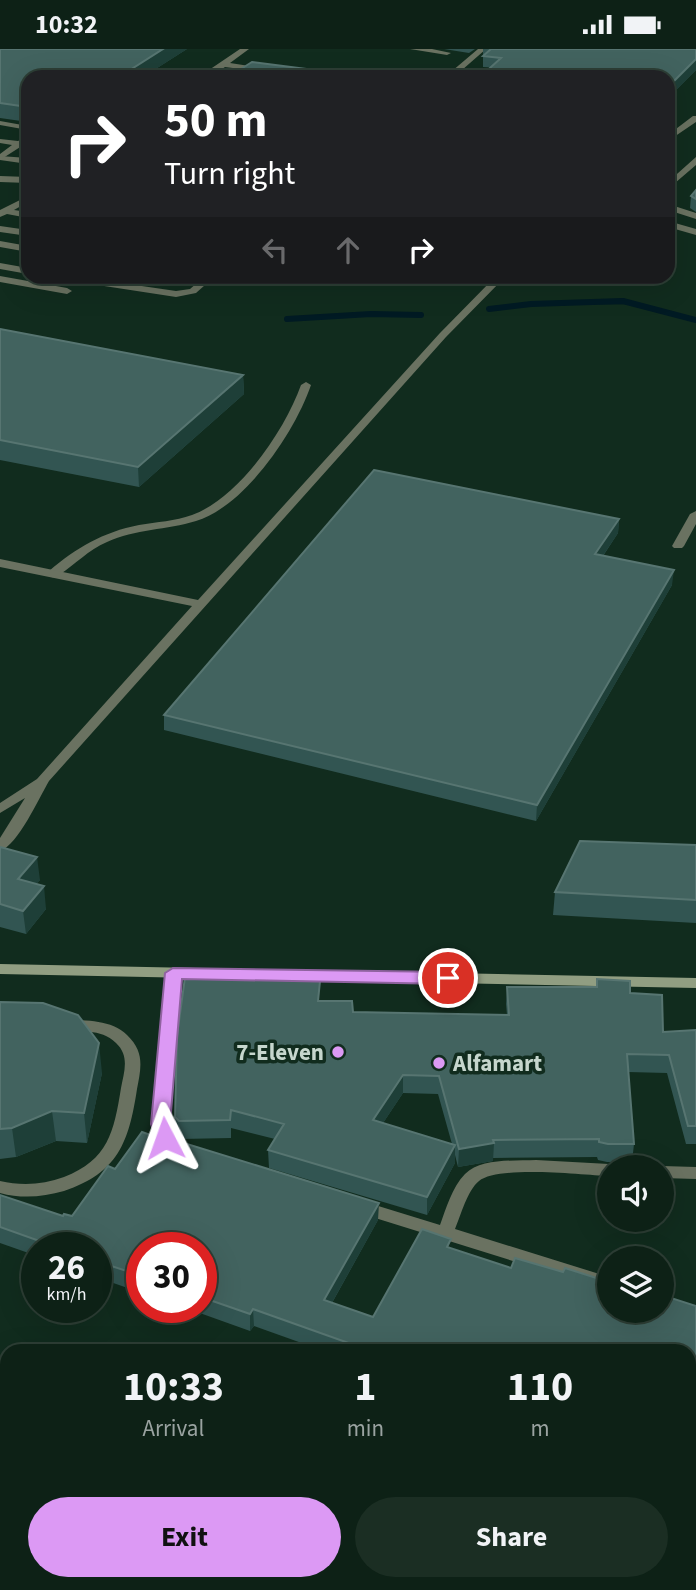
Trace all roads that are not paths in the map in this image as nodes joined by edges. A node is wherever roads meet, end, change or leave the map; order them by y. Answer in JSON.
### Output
{"nodes":[{"id":1,"x":246,"y":49,"type":"edge"},
{"id":2,"x":414,"y":49,"type":"edge"},
{"id":3,"x":482,"y":49,"type":"edge"},
{"id":4,"x":447,"y":53,"type":"dead end"},
{"id":5,"x":457,"y":55,"type":"dead end"},
{"id":6,"x":473,"y":57,"type":"junction"},
{"id":7,"x":223,"y":64,"type":"junction"},
{"id":8,"x":215,"y":70,"type":"edge"},
{"id":9,"x":260,"y":70,"type":"edge"},
{"id":10,"x":457,"y":70,"type":"edge"},
{"id":11,"x":696,"y":118,"type":"edge"},
{"id":12,"x":0,"y":123,"type":"edge"},
{"id":13,"x":21,"y":127,"type":"edge"},
{"id":14,"x":691,"y":127,"type":"edge"},
{"id":15,"x":675,"y":135,"type":"edge"},
{"id":16,"x":0,"y":141,"type":"edge"},
{"id":17,"x":19,"y":144,"type":"joint"},
{"id":18,"x":0,"y":158,"type":"edge"},
{"id":19,"x":21,"y":160,"type":"edge"},
{"id":20,"x":696,"y":160,"type":"edge"},
{"id":21,"x":0,"y":179,"type":"edge"},
{"id":22,"x":21,"y":180,"type":"edge"},
{"id":23,"x":675,"y":180,"type":"edge"},
{"id":24,"x":21,"y":203,"type":"edge"},
{"id":25,"x":675,"y":209,"type":"edge"},
{"id":26,"x":2,"y":213,"type":"edge"},
{"id":27,"x":21,"y":214,"type":"edge"},
{"id":28,"x":696,"y":216,"type":"edge"},
{"id":29,"x":675,"y":227,"type":"edge"},
{"id":30,"x":0,"y":229,"type":"edge"},
{"id":31,"x":21,"y":232,"type":"edge"},
{"id":32,"x":696,"y":232,"type":"edge"},
{"id":33,"x":0,"y":244,"type":"edge"},
{"id":34,"x":21,"y":248,"type":"edge"},
{"id":35,"x":0,"y":266,"type":"edge"},
{"id":36,"x":21,"y":270,"type":"edge"},
{"id":37,"x":0,"y":279,"type":"edge"},
{"id":38,"x":21,"y":283,"type":"edge"},
{"id":39,"x":28,"y":284,"type":"edge"},
{"id":40,"x":111,"y":284,"type":"edge"},
{"id":41,"x":201,"y":284,"type":"edge"},
{"id":42,"x":493,"y":284,"type":"edge"},
{"id":43,"x":67,"y":291,"type":"dead end"},
{"id":44,"x":306,"y":385,"type":"dead end"},
{"id":45,"x":696,"y":514,"type":"edge"},
{"id":46,"x":678,"y":547,"type":"dead end"},
{"id":47,"x":0,"y":563,"type":"edge"},
{"id":48,"x":53,"y":574,"type":"junction"},
{"id":49,"x":198,"y":604,"type":"junction"},
{"id":50,"x":43,"y":779,"type":"junction"},
{"id":51,"x":0,"y":809,"type":"edge"},
{"id":52,"x":0,"y":847,"type":"edge"},
{"id":53,"x":0,"y":969,"type":"edge"},
{"id":54,"x":173,"y":973,"type":"junction"},
{"id":55,"x":696,"y":983,"type":"edge"},
{"id":56,"x":50,"y":1024,"type":"edge"},
{"id":57,"x":196,"y":1156,"type":"edge"},
{"id":58,"x":597,"y":1170,"type":"edge"},
{"id":59,"x":674,"y":1172,"type":"edge"},
{"id":60,"x":696,"y":1173,"type":"edge"},
{"id":61,"x":0,"y":1187,"type":"edge"},
{"id":62,"x":340,"y":1200,"type":"edge"},
{"id":63,"x":445,"y":1232,"type":"junction"},
{"id":64,"x":597,"y":1280,"type":"edge"}],
"edges":[{"from":1,"to":7,"type":"street"},
{"from":2,"to":4,"type":"street"},
{"from":3,"to":6,"type":"street"},
{"from":5,"to":6,"type":"street"},
{"from":6,"to":10,"type":"street"},
{"from":7,"to":8,"type":"street"},
{"from":7,"to":9,"type":"street"},
{"from":11,"to":14,"type":"street"},
{"from":12,"to":13,"type":"street"},
{"from":14,"to":15,"type":"street"},
{"from":16,"to":17,"type":"street"},
{"from":17,"to":18,"type":"street"},
{"from":18,"to":19,"type":"street"},
{"from":20,"to":23,"type":"street"},
{"from":21,"to":22,"type":"street"},
{"from":24,"to":26,"type":"street"},
{"from":25,"to":28,"type":"street"},
{"from":26,"to":27,"type":"street"},
{"from":29,"to":32,"type":"street"},
{"from":30,"to":31,"type":"street"},
{"from":33,"to":34,"type":"street"},
{"from":35,"to":36,"type":"street"},
{"from":37,"to":38,"type":"street"},
{"from":39,"to":43,"type":"street"},
{"from":40,"to":41,"type":"street"},
{"from":42,"to":49,"type":"street"},
{"from":44,"to":48,"type":"street"},
{"from":45,"to":46,"type":"street"},
{"from":47,"to":48,"type":"street"},
{"from":48,"to":49,"type":"street"},
{"from":49,"to":50,"type":"street"},
{"from":50,"to":51,"type":"street"},
{"from":50,"to":52,"type":"street"},
{"from":53,"to":54,"type":"main road"},
{"from":54,"to":55,"type":"main road"},
{"from":54,"to":57,"type":"street"},
{"from":56,"to":61,"type":"street"},
{"from":58,"to":63,"type":"street"},
{"from":59,"to":60,"type":"street"},
{"from":62,"to":63,"type":"street"},
{"from":63,"to":64,"type":"street"}]}
